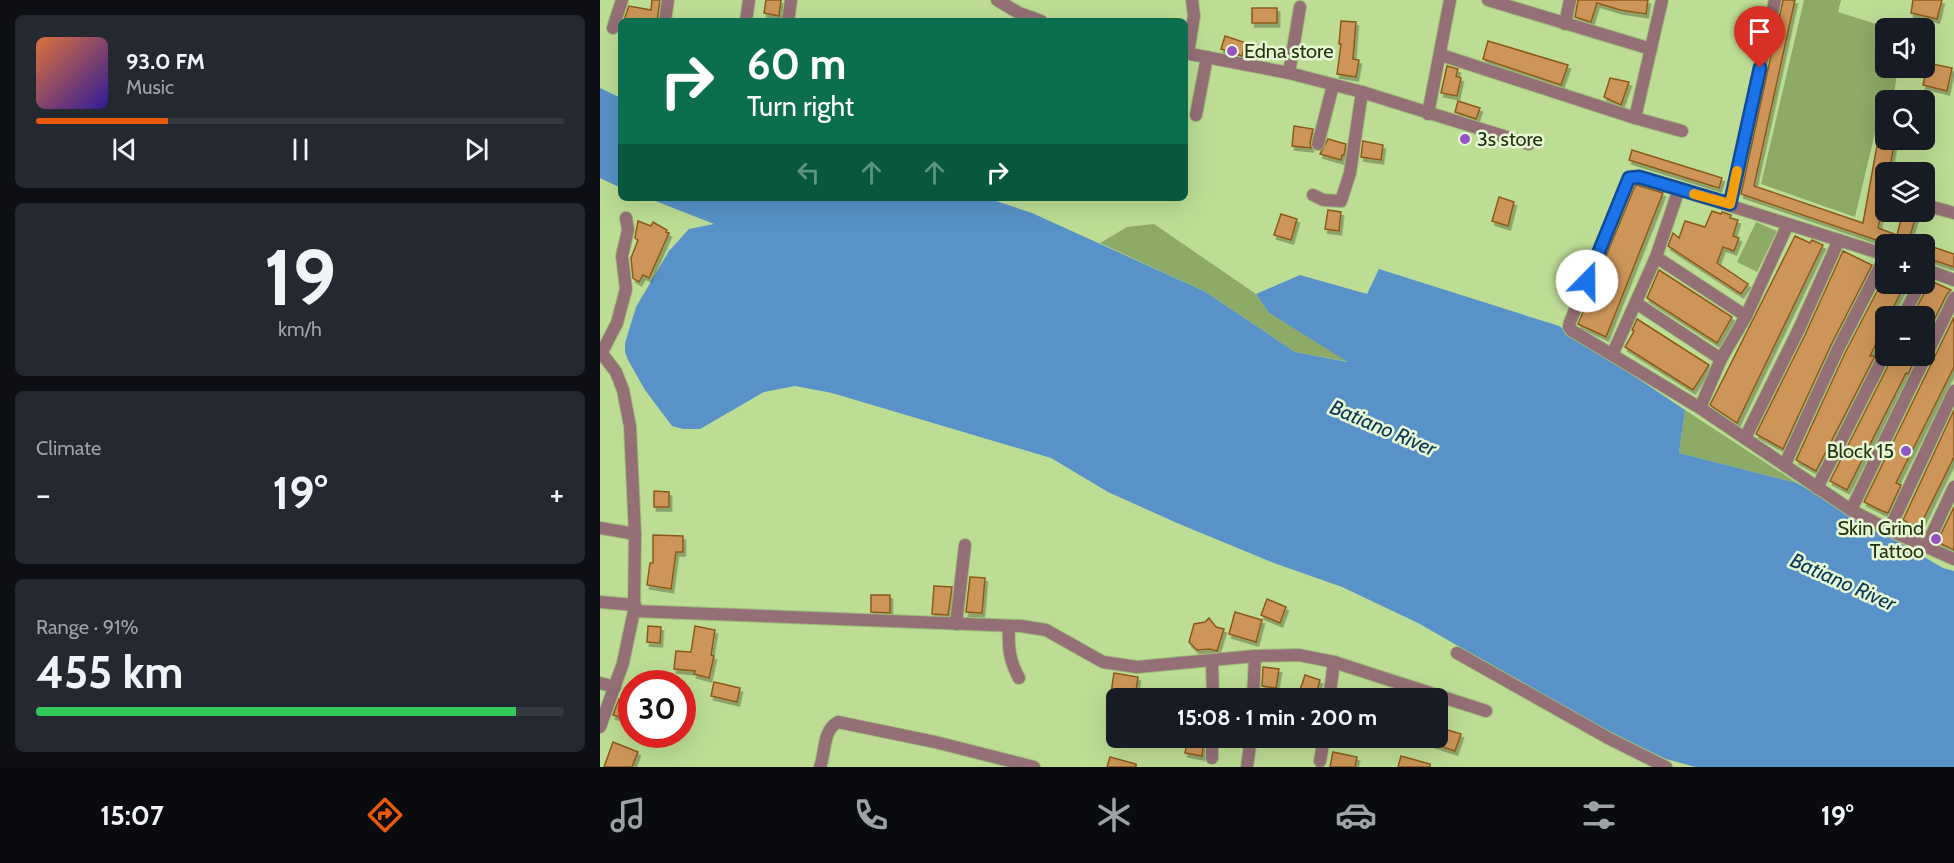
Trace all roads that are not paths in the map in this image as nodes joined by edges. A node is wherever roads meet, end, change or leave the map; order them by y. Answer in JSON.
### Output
{"nodes":[{"id":1,"x":621,"y":0,"type":"edge"},
{"id":2,"x":668,"y":0,"type":"edge"},
{"id":3,"x":749,"y":0,"type":"edge"},
{"id":4,"x":791,"y":0,"type":"edge"},
{"id":5,"x":997,"y":0,"type":"edge"},
{"id":6,"x":1192,"y":0,"type":"edge"},
{"id":7,"x":1450,"y":0,"type":"edge"},
{"id":8,"x":1488,"y":0,"type":"edge"},
{"id":9,"x":1570,"y":0,"type":"edge"},
{"id":10,"x":1662,"y":0,"type":"edge"},
{"id":11,"x":1775,"y":0,"type":"edge"},
{"id":12,"x":1299,"y":7,"type":"dead end"},
{"id":13,"x":665,"y":18,"type":"edge"},
{"id":14,"x":746,"y":18,"type":"edge"},
{"id":15,"x":788,"y":18,"type":"edge"},
{"id":16,"x":1033,"y":18,"type":"edge"},
{"id":17,"x":1565,"y":24,"type":"junction"},
{"id":18,"x":613,"y":28,"type":"dead end"},
{"id":19,"x":1188,"y":44,"type":"edge"},
{"id":20,"x":1651,"y":49,"type":"junction"},
{"id":21,"x":1188,"y":53,"type":"edge"},
{"id":22,"x":1441,"y":55,"type":"junction"},
{"id":23,"x":1207,"y":57,"type":"junction"},
{"id":24,"x":1289,"y":72,"type":"junction"},
{"id":25,"x":1333,"y":85,"type":"junction"},
{"id":26,"x":1362,"y":92,"type":"junction"},
{"id":27,"x":1428,"y":114,"type":"junction"},
{"id":28,"x":1196,"y":115,"type":"dead end"},
{"id":29,"x":1635,"y":118,"type":"junction"},
{"id":30,"x":1683,"y":131,"type":"dead end"},
{"id":31,"x":1318,"y":144,"type":"dead end"},
{"id":32,"x":1529,"y":144,"type":"dead end"},
{"id":33,"x":1679,"y":189,"type":"junction"},
{"id":34,"x":1313,"y":195,"type":"dead end"},
{"id":35,"x":1730,"y":204,"type":"junction"},
{"id":36,"x":1935,"y":208,"type":"edge"},
{"id":37,"x":1954,"y":213,"type":"edge"},
{"id":38,"x":626,"y":218,"type":"dead end"},
{"id":39,"x":1788,"y":224,"type":"junction"},
{"id":40,"x":1839,"y":240,"type":"junction"},
{"id":41,"x":1875,"y":251,"type":"edge"},
{"id":42,"x":1656,"y":256,"type":"junction"},
{"id":43,"x":1935,"y":274,"type":"edge"},
{"id":44,"x":1875,"y":277,"type":"edge"},
{"id":45,"x":1954,"y":280,"type":"edge"},
{"id":46,"x":1954,"y":298,"type":"edge"},
{"id":47,"x":1636,"y":303,"type":"junction"},
{"id":48,"x":1746,"y":316,"type":"junction"},
{"id":49,"x":601,"y":352,"type":"edge"},
{"id":50,"x":1612,"y":353,"type":"junction"},
{"id":51,"x":1721,"y":359,"type":"junction"},
{"id":52,"x":1879,"y":366,"type":"edge"},
{"id":53,"x":1954,"y":391,"type":"edge"},
{"id":54,"x":1700,"y":408,"type":"junction"},
{"id":55,"x":1745,"y":438,"type":"junction"},
{"id":56,"x":1785,"y":464,"type":"junction"},
{"id":57,"x":1954,"y":487,"type":"edge"},
{"id":58,"x":1817,"y":488,"type":"junction"},
{"id":59,"x":1851,"y":510,"type":"junction"},
{"id":60,"x":600,"y":528,"type":"edge"},
{"id":61,"x":1889,"y":530,"type":"junction"},
{"id":62,"x":635,"y":534,"type":"junction"},
{"id":63,"x":965,"y":545,"type":"dead end"},
{"id":64,"x":1926,"y":547,"type":"junction"},
{"id":65,"x":1954,"y":558,"type":"edge"},
{"id":66,"x":600,"y":602,"type":"edge"},
{"id":67,"x":634,"y":608,"type":"junction"},
{"id":68,"x":957,"y":624,"type":"junction"},
{"id":69,"x":1009,"y":626,"type":"junction"},
{"id":70,"x":1457,"y":653,"type":"dead end"},
{"id":71,"x":1255,"y":656,"type":"junction"},
{"id":72,"x":1212,"y":661,"type":"junction"},
{"id":73,"x":1334,"y":662,"type":"junction"},
{"id":74,"x":1019,"y":678,"type":"dead end"},
{"id":75,"x":600,"y":683,"type":"edge"},
{"id":76,"x":615,"y":687,"type":"junction"},
{"id":77,"x":1213,"y":688,"type":"edge"},
{"id":78,"x":1254,"y":688,"type":"edge"},
{"id":79,"x":1330,"y":688,"type":"edge"},
{"id":80,"x":1403,"y":688,"type":"edge"},
{"id":81,"x":1448,"y":702,"type":"edge"},
{"id":82,"x":1486,"y":711,"type":"dead end"},
{"id":83,"x":600,"y":727,"type":"edge"},
{"id":84,"x":1212,"y":748,"type":"edge"},
{"id":85,"x":1250,"y":748,"type":"edge"},
{"id":86,"x":1322,"y":748,"type":"edge"},
{"id":87,"x":1212,"y":758,"type":"dead end"},
{"id":88,"x":1320,"y":761,"type":"dead end"},
{"id":89,"x":820,"y":767,"type":"edge"},
{"id":90,"x":1034,"y":767,"type":"edge"},
{"id":91,"x":1247,"y":767,"type":"edge"},
{"id":92,"x":1666,"y":767,"type":"edge"}],
"edges":[{"from":1,"to":18,"type":"street"},
{"from":2,"to":13,"type":"street"},
{"from":3,"to":14,"type":"street"},
{"from":4,"to":15,"type":"street"},
{"from":5,"to":16,"type":"street"},
{"from":6,"to":19,"type":"street"},
{"from":7,"to":22,"type":"street"},
{"from":8,"to":17,"type":"street"},
{"from":9,"to":17,"type":"street"},
{"from":10,"to":20,"type":"street"},
{"from":11,"to":35,"type":"street"},
{"from":12,"to":24,"type":"street"},
{"from":17,"to":20,"type":"street"},
{"from":20,"to":29,"type":"street"},
{"from":21,"to":23,"type":"street"},
{"from":22,"to":27,"type":"street"},
{"from":22,"to":29,"type":"street"},
{"from":23,"to":24,"type":"street"},
{"from":23,"to":28,"type":"street"},
{"from":24,"to":25,"type":"street"},
{"from":25,"to":26,"type":"street"},
{"from":25,"to":31,"type":"street"},
{"from":26,"to":27,"type":"street"},
{"from":26,"to":34,"type":"street"},
{"from":27,"to":32,"type":"street"},
{"from":29,"to":30,"type":"street"},
{"from":33,"to":35,"type":"street"},
{"from":33,"to":42,"type":"street"},
{"from":33,"to":50,"type":"street"},
{"from":35,"to":39,"type":"street"},
{"from":36,"to":37,"type":"street"},
{"from":38,"to":49,"type":"street"},
{"from":39,"to":40,"type":"street"},
{"from":39,"to":48,"type":"street"},
{"from":40,"to":41,"type":"street"},
{"from":40,"to":55,"type":"street"},
{"from":42,"to":47,"type":"street"},
{"from":42,"to":48,"type":"street"},
{"from":43,"to":45,"type":"street"},
{"from":44,"to":56,"type":"street"},
{"from":46,"to":59,"type":"street"},
{"from":47,"to":50,"type":"street"},
{"from":47,"to":51,"type":"street"},
{"from":48,"to":51,"type":"street"},
{"from":49,"to":62,"type":"street"},
{"from":50,"to":54,"type":"street"},
{"from":51,"to":54,"type":"street"},
{"from":52,"to":58,"type":"street"},
{"from":53,"to":61,"type":"street"},
{"from":54,"to":55,"type":"street"},
{"from":55,"to":56,"type":"street"},
{"from":56,"to":58,"type":"street"},
{"from":57,"to":64,"type":"street"},
{"from":58,"to":59,"type":"street"},
{"from":59,"to":61,"type":"street"},
{"from":60,"to":62,"type":"street"},
{"from":61,"to":64,"type":"street"},
{"from":62,"to":67,"type":"street"},
{"from":63,"to":68,"type":"street"},
{"from":64,"to":65,"type":"street"},
{"from":66,"to":67,"type":"street"},
{"from":67,"to":68,"type":"street"},
{"from":67,"to":76,"type":"street"},
{"from":68,"to":69,"type":"street"},
{"from":69,"to":72,"type":"street"},
{"from":69,"to":74,"type":"street"},
{"from":70,"to":92,"type":"street"},
{"from":71,"to":72,"type":"street"},
{"from":71,"to":73,"type":"street"},
{"from":71,"to":78,"type":"street"},
{"from":72,"to":77,"type":"street"},
{"from":73,"to":79,"type":"street"},
{"from":73,"to":80,"type":"street"},
{"from":75,"to":76,"type":"street"},
{"from":76,"to":83,"type":"street"},
{"from":81,"to":82,"type":"street"},
{"from":84,"to":87,"type":"street"},
{"from":85,"to":91,"type":"street"},
{"from":86,"to":88,"type":"street"},
{"from":89,"to":90,"type":"street"}]}
